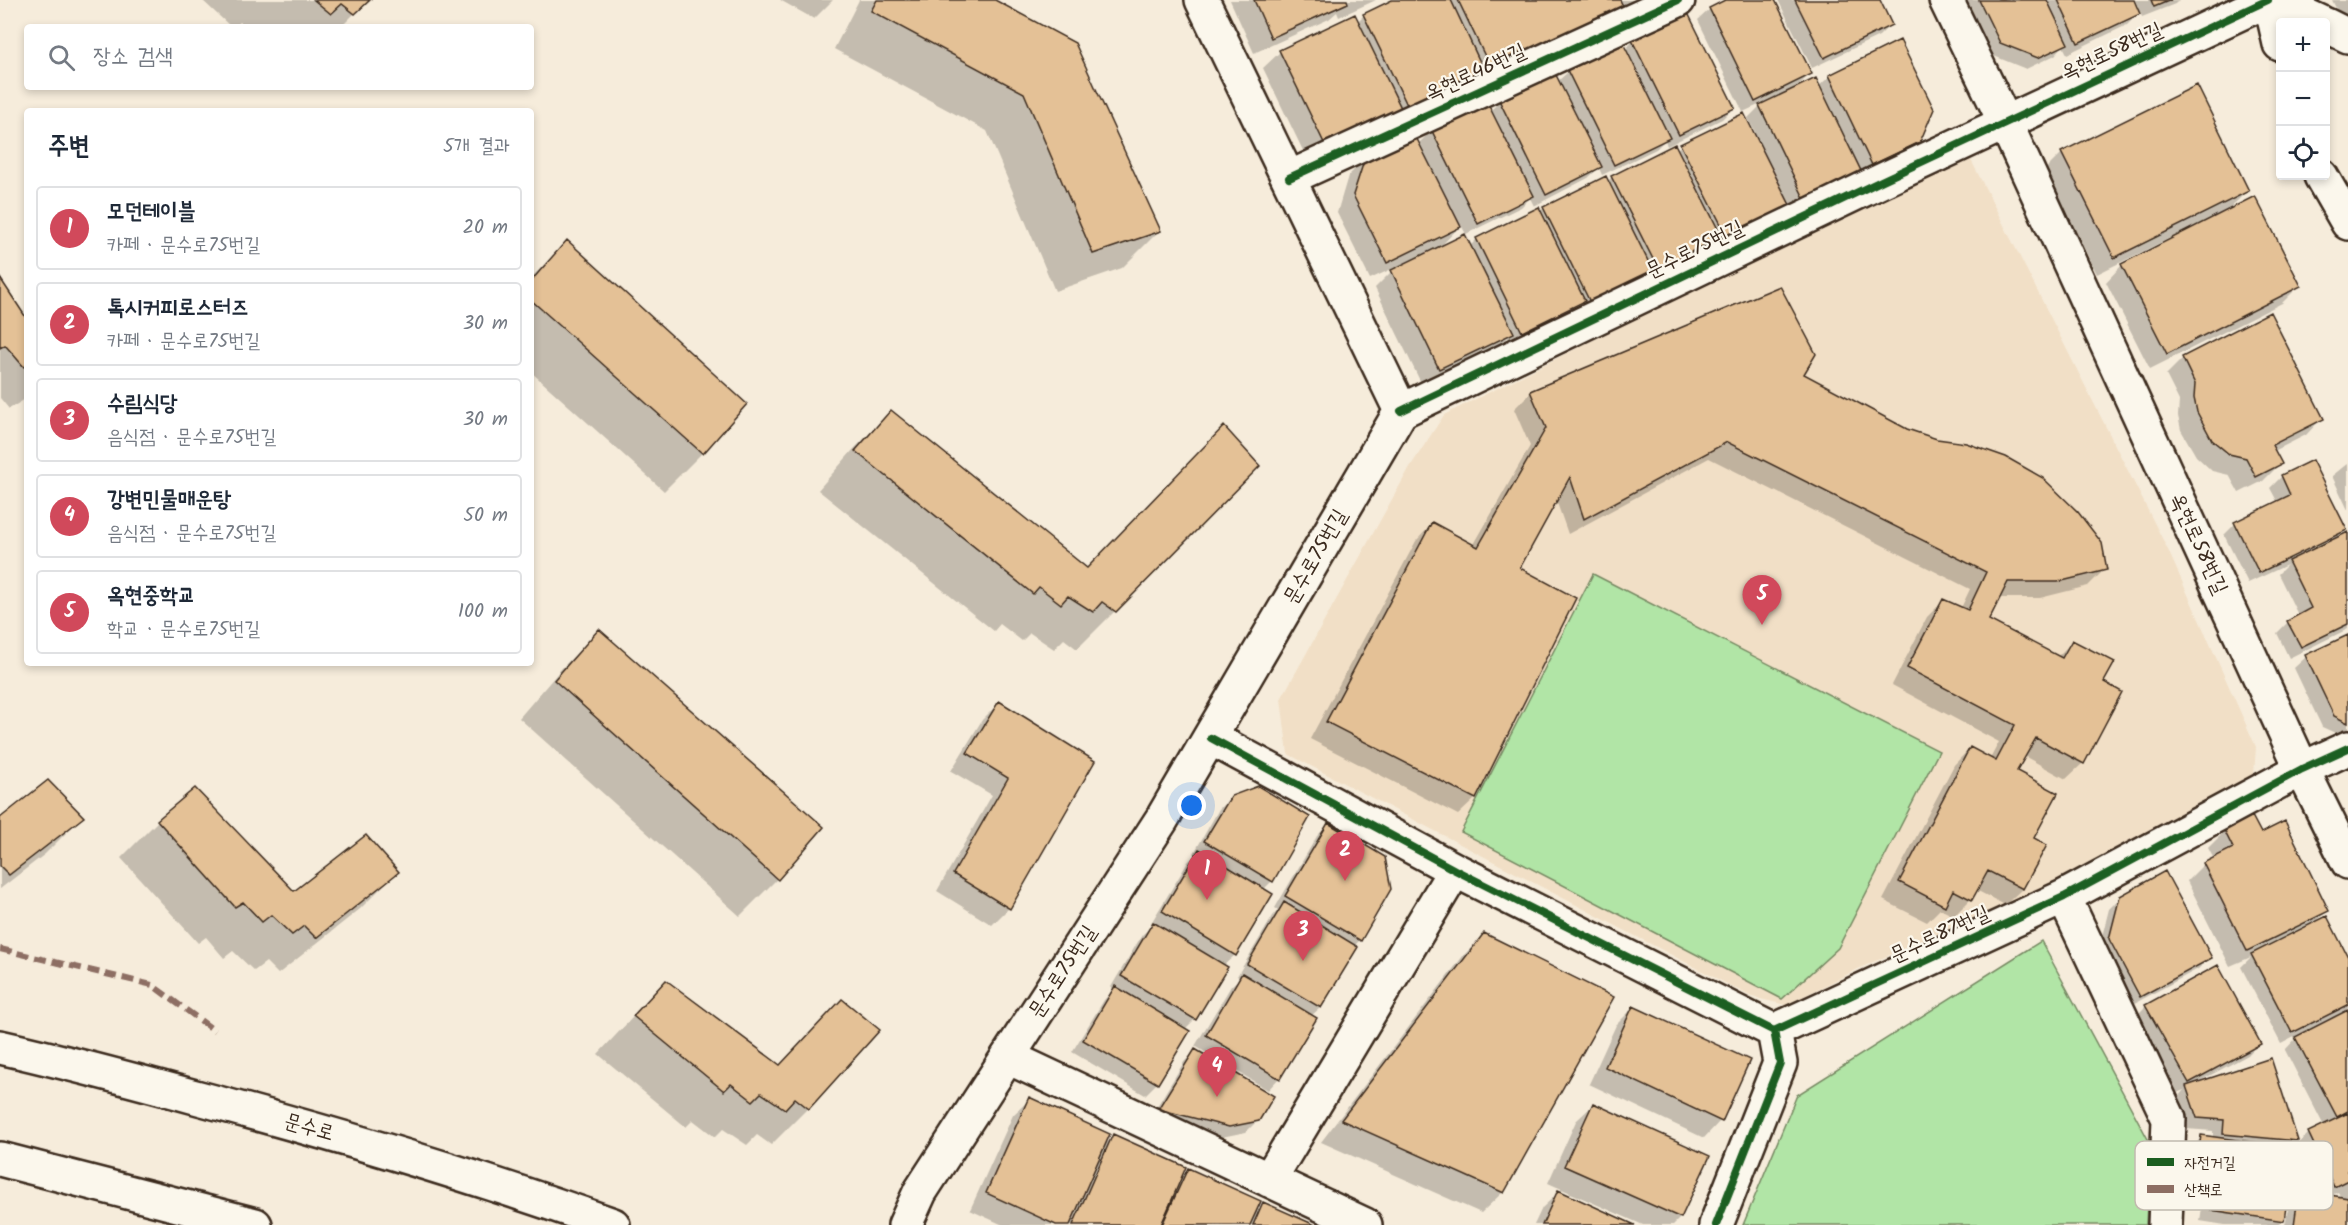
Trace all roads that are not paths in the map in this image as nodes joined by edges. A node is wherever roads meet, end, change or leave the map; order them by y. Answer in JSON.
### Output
{"nodes":[{"id":1,"x":1202,"y":0,"type":"edge"},
{"id":2,"x":1678,"y":0,"type":"edge"},
{"id":3,"x":1946,"y":0,"type":"edge"},
{"id":4,"x":2270,"y":0,"type":"edge"},
{"id":5,"x":2311,"y":18,"type":"edge"},
{"id":6,"x":2276,"y":26,"type":"edge"},
{"id":7,"x":2330,"y":27,"type":"edge"},
{"id":8,"x":2348,"y":36,"type":"edge"},
{"id":9,"x":2005,"y":122,"type":"junction"},
{"id":10,"x":1289,"y":178,"type":"junction"},
{"id":11,"x":2323,"y":180,"type":"edge"},
{"id":12,"x":2348,"y":223,"type":"edge"},
{"id":13,"x":1401,"y":411,"type":"junction"},
{"id":14,"x":1210,"y":738,"type":"junction"},
{"id":15,"x":2348,"y":748,"type":"edge"},
{"id":16,"x":2302,"y":769,"type":"junction"},
{"id":17,"x":2348,"y":862,"type":"edge"},
{"id":18,"x":1455,"y":870,"type":"junction"},
{"id":19,"x":2064,"y":897,"type":"junction"},
{"id":20,"x":1774,"y":1031,"type":"junction"},
{"id":21,"x":0,"y":1047,"type":"edge"},
{"id":22,"x":1008,"y":1057,"type":"junction"},
{"id":23,"x":2168,"y":1141,"type":"edge"},
{"id":24,"x":0,"y":1159,"type":"edge"},
{"id":25,"x":1269,"y":1180,"type":"junction"},
{"id":26,"x":2166,"y":1210,"type":"edge"},
{"id":27,"x":255,"y":1225,"type":"edge"},
{"id":28,"x":613,"y":1225,"type":"edge"},
{"id":29,"x":905,"y":1225,"type":"edge"},
{"id":30,"x":1365,"y":1225,"type":"edge"},
{"id":31,"x":1716,"y":1225,"type":"edge"},
{"id":32,"x":2165,"y":1225,"type":"edge"}],
"edges":[{"from":1,"to":10,"type":"street"},
{"from":2,"to":10,"type":"street","name":"옥현로46번길"},
{"from":3,"to":9,"type":"street","name":"옥현로58번길"},
{"from":4,"to":5,"type":"street"},
{"from":4,"to":6,"type":"street"},
{"from":4,"to":9,"type":"street","name":"옥현로58번길"},
{"from":7,"to":8,"type":"street"},
{"from":9,"to":13,"type":"street","name":"문수로75번길"},
{"from":9,"to":16,"type":"street","name":"옥현로58번길"},
{"from":10,"to":13,"type":"street"},
{"from":11,"to":12,"type":"street"},
{"from":13,"to":14,"type":"street","name":"문수로75번길"},
{"from":14,"to":18,"type":"street"},
{"from":14,"to":22,"type":"street","name":"문수로75번길"},
{"from":15,"to":16,"type":"street"},
{"from":16,"to":17,"type":"street","name":"옥현로58번길"},
{"from":16,"to":19,"type":"street","name":"문수로87번길"},
{"from":18,"to":20,"type":"street"},
{"from":18,"to":25,"type":"street"},
{"from":19,"to":20,"type":"street","name":"문수로87번길"},
{"from":19,"to":23,"type":"street"},
{"from":20,"to":31,"type":"street"},
{"from":21,"to":28,"type":"street","name":"문수로"},
{"from":22,"to":25,"type":"street"},
{"from":22,"to":29,"type":"street","name":"문수로75번길"},
{"from":24,"to":27,"type":"street"},
{"from":25,"to":30,"type":"street"},
{"from":26,"to":32,"type":"street"}]}
